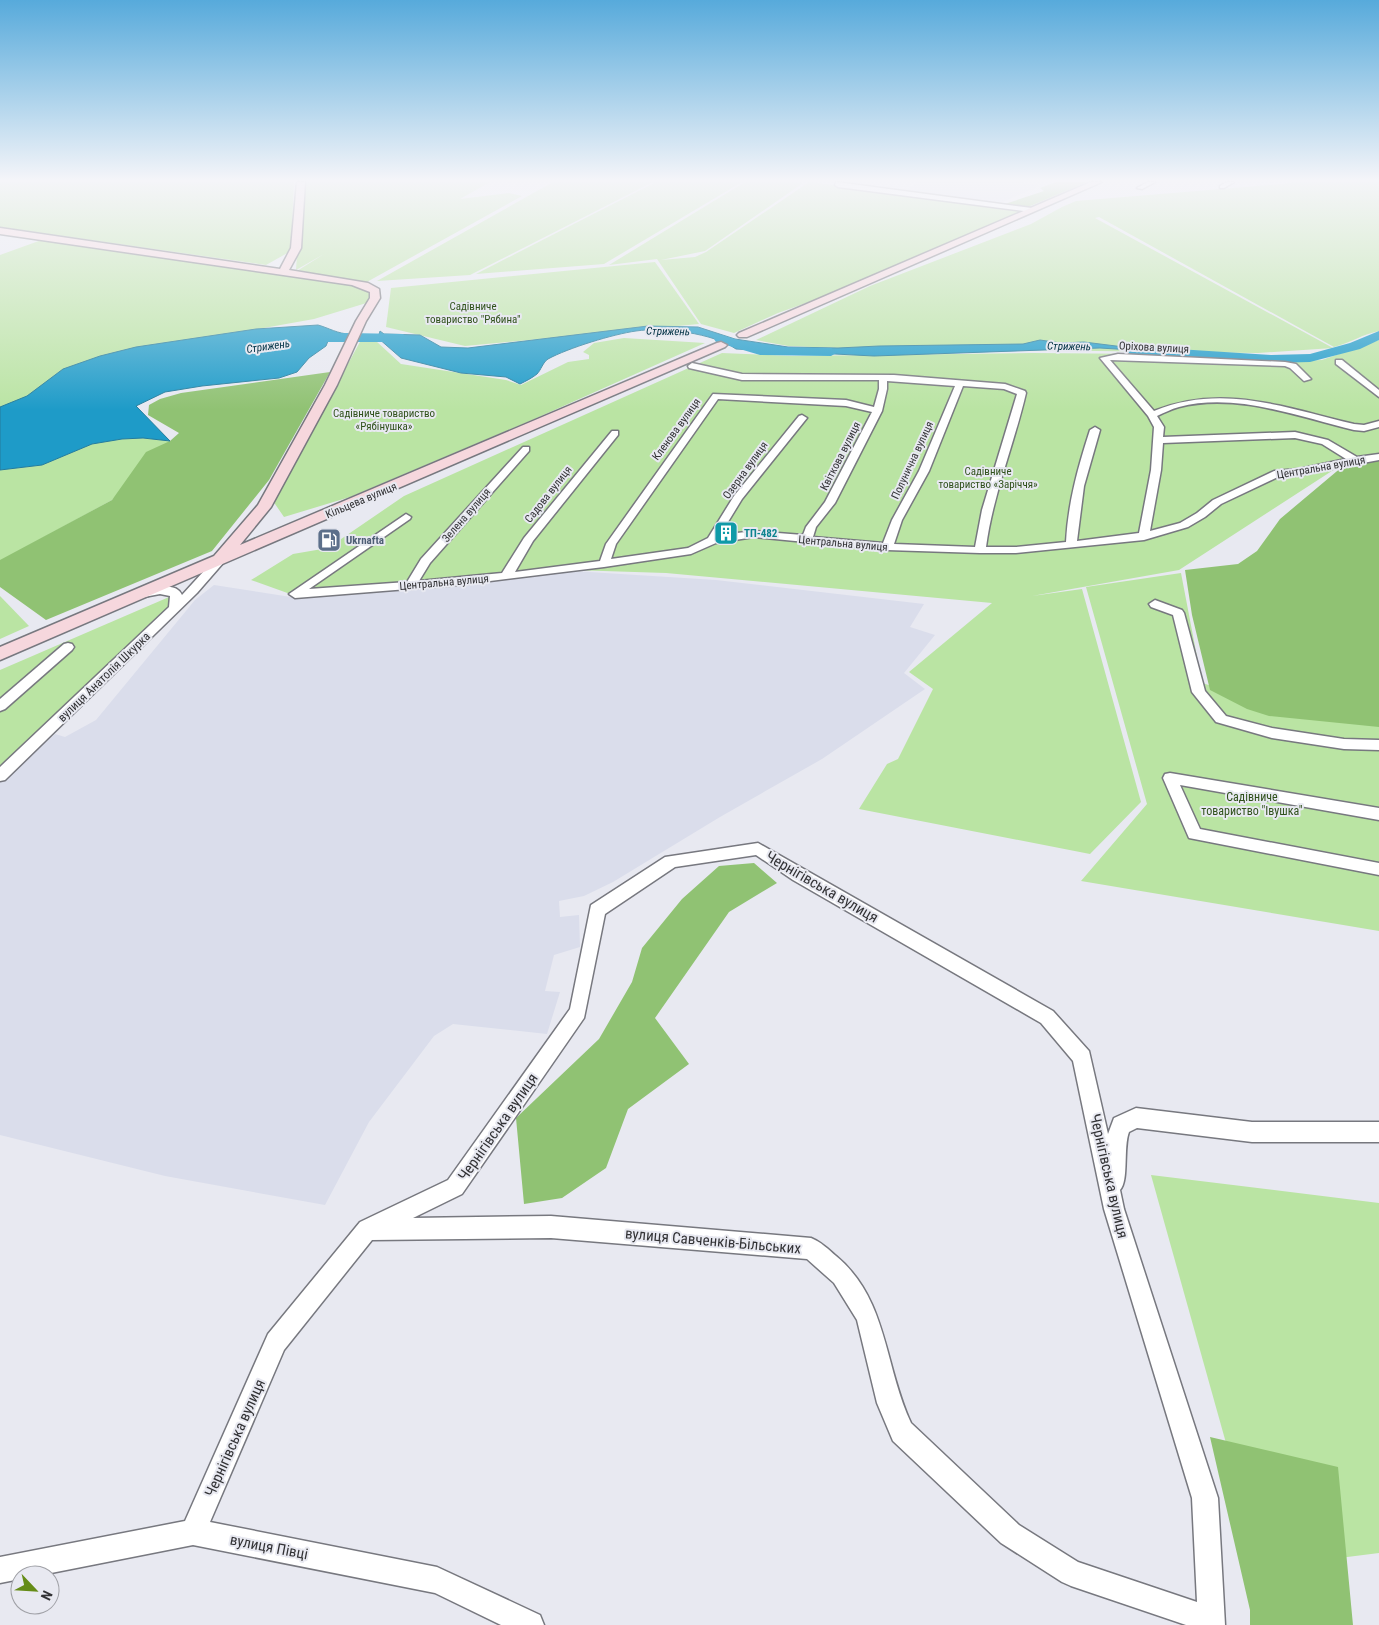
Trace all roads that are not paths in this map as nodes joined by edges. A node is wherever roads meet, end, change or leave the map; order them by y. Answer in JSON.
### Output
{"nodes":[{"id":1,"x":185,"y":258,"type":"edge"},
{"id":2,"x":291,"y":258,"type":"edge"},
{"id":3,"x":922,"y":258,"type":"edge"},
{"id":4,"x":283,"y":272,"type":"junction"},
{"id":5,"x":743,"y":336,"type":"dead end"},
{"id":6,"x":721,"y":345,"type":"dead end"},
{"id":7,"x":1339,"y":362,"type":"dead end"},
{"id":8,"x":692,"y":366,"type":"dead end"},
{"id":9,"x":883,"y":379,"type":"junction"},
{"id":10,"x":1307,"y":379,"type":"dead end"},
{"id":11,"x":960,"y":384,"type":"junction"},
{"id":12,"x":1379,"y":394,"type":"edge"},
{"id":13,"x":877,"y":411,"type":"junction"},
{"id":14,"x":1152,"y":415,"type":"junction"},
{"id":15,"x":802,"y":418,"type":"dead end"},
{"id":16,"x":1379,"y":424,"type":"edge"},
{"id":17,"x":1095,"y":430,"type":"dead end"},
{"id":18,"x":615,"y":433,"type":"dead end"},
{"id":19,"x":1158,"y":440,"type":"junction"},
{"id":20,"x":526,"y":449,"type":"dead end"},
{"id":21,"x":1379,"y":457,"type":"edge"},
{"id":22,"x":1355,"y":460,"type":"junction"},
{"id":23,"x":264,"y":507,"type":"junction"},
{"id":24,"x":406,"y":517,"type":"dead end"},
{"id":25,"x":274,"y":520,"type":"junction"},
{"id":26,"x":252,"y":522,"type":"junction"},
{"id":27,"x":285,"y":532,"type":"junction"},
{"id":28,"x":1144,"y":537,"type":"junction"},
{"id":29,"x":807,"y":539,"type":"junction"},
{"id":30,"x":714,"y":540,"type":"junction"},
{"id":31,"x":1071,"y":544,"type":"junction"},
{"id":32,"x":888,"y":547,"type":"junction"},
{"id":33,"x":980,"y":550,"type":"junction"},
{"id":34,"x":218,"y":562,"type":"junction"},
{"id":35,"x":604,"y":564,"type":"junction"},
{"id":36,"x":508,"y":575,"type":"junction"},
{"id":37,"x":411,"y":585,"type":"junction"},
{"id":38,"x":136,"y":596,"type":"junction"},
{"id":39,"x":1156,"y":604,"type":"dead end"},
{"id":40,"x":176,"y":607,"type":"junction"},
{"id":41,"x":68,"y":647,"type":"dead end"},
{"id":42,"x":0,"y":654,"type":"edge"},
{"id":43,"x":0,"y":706,"type":"edge"},
{"id":44,"x":1379,"y":745,"type":"edge"},
{"id":45,"x":0,"y":776,"type":"edge"},
{"id":46,"x":1379,"y":814,"type":"edge"},
{"id":47,"x":1379,"y":868,"type":"edge"},
{"id":48,"x":1379,"y":1132,"type":"edge"},
{"id":49,"x":1114,"y":1209,"type":"junction"},
{"id":50,"x":367,"y":1229,"type":"junction"},
{"id":51,"x":193,"y":1532,"type":"junction"},
{"id":52,"x":0,"y":1570,"type":"edge"},
{"id":53,"x":1211,"y":1622,"type":"edge"},
{"id":54,"x":530,"y":1625,"type":"edge"}],
"edges":[{"from":1,"to":4,"type":"street"},
{"from":2,"to":4,"type":"street"},
{"from":3,"to":5,"type":"street"},
{"from":4,"to":23,"type":"street"},
{"from":6,"to":27,"type":"street","name":"Кільцева вулиця"},
{"from":7,"to":12,"type":"street"},
{"from":8,"to":9,"type":"street"},
{"from":9,"to":11,"type":"street"},
{"from":9,"to":13,"type":"street","name":"Квіткова вулиця"},
{"from":10,"to":14,"type":"street","name":"Оріхова вулиця"},
{"from":11,"to":32,"type":"street","name":"Полунична вулиця"},
{"from":11,"to":33,"type":"street"},
{"from":13,"to":29,"type":"street","name":"Квіткова вулиця"},
{"from":13,"to":35,"type":"street","name":"Кленова вулиця"},
{"from":14,"to":16,"type":"street"},
{"from":14,"to":19,"type":"street","name":"Оріхова вулиця"},
{"from":15,"to":30,"type":"street","name":"Озерна вулиця"},
{"from":17,"to":31,"type":"street"},
{"from":18,"to":36,"type":"street","name":"Садова вулиця"},
{"from":19,"to":22,"type":"street"},
{"from":19,"to":28,"type":"street","name":"Оріхова вулиця"},
{"from":20,"to":37,"type":"street","name":"Зелена вулиця"},
{"from":21,"to":22,"type":"street","name":"Центральна вулиця"},
{"from":22,"to":28,"type":"street","name":"Центральна вулиця"},
{"from":23,"to":25,"type":"street"},
{"from":23,"to":26,"type":"street"},
{"from":24,"to":37,"type":"street","name":"Центральна вулиця"},
{"from":25,"to":26,"type":"street"},
{"from":25,"to":27,"type":"street"},
{"from":26,"to":34,"type":"street"},
{"from":27,"to":34,"type":"street","name":"Кільцева вулиця"},
{"from":28,"to":31,"type":"street","name":"Центральна вулиця"},
{"from":29,"to":30,"type":"street","name":"Центральна вулиця"},
{"from":29,"to":32,"type":"street","name":"Центральна вулиця"},
{"from":30,"to":35,"type":"street","name":"Центральна вулиця"},
{"from":31,"to":33,"type":"street","name":"Центральна вулиця"},
{"from":32,"to":33,"type":"street","name":"Центральна вулиця"},
{"from":34,"to":38,"type":"street","name":"Кільцева вулиця"},
{"from":34,"to":40,"type":"street","name":"вулиця Анатолія Шкурка"},
{"from":35,"to":36,"type":"street","name":"Центральна вулиця"},
{"from":36,"to":37,"type":"street","name":"Центральна вулиця"},
{"from":38,"to":40,"type":"street"},
{"from":38,"to":42,"type":"street","name":"Кільцева вулиця"},
{"from":39,"to":44,"type":"street"},
{"from":40,"to":45,"type":"street","name":"вулиця Анатолія Шкурка"},
{"from":41,"to":43,"type":"street"},
{"from":46,"to":47,"type":"street"},
{"from":48,"to":49,"type":"street"},
{"from":49,"to":50,"type":"street","name":"Чернігівська вулиця"},
{"from":49,"to":53,"type":"street","name":"Чернігівська вулиця"},
{"from":50,"to":51,"type":"street","name":"Чернігівська вулиця"},
{"from":50,"to":53,"type":"street","name":"вулиця Савченків-Більських"},
{"from":51,"to":52,"type":"street","name":"вулиця Півці"},
{"from":51,"to":54,"type":"street","name":"вулиця Півці"}]}
